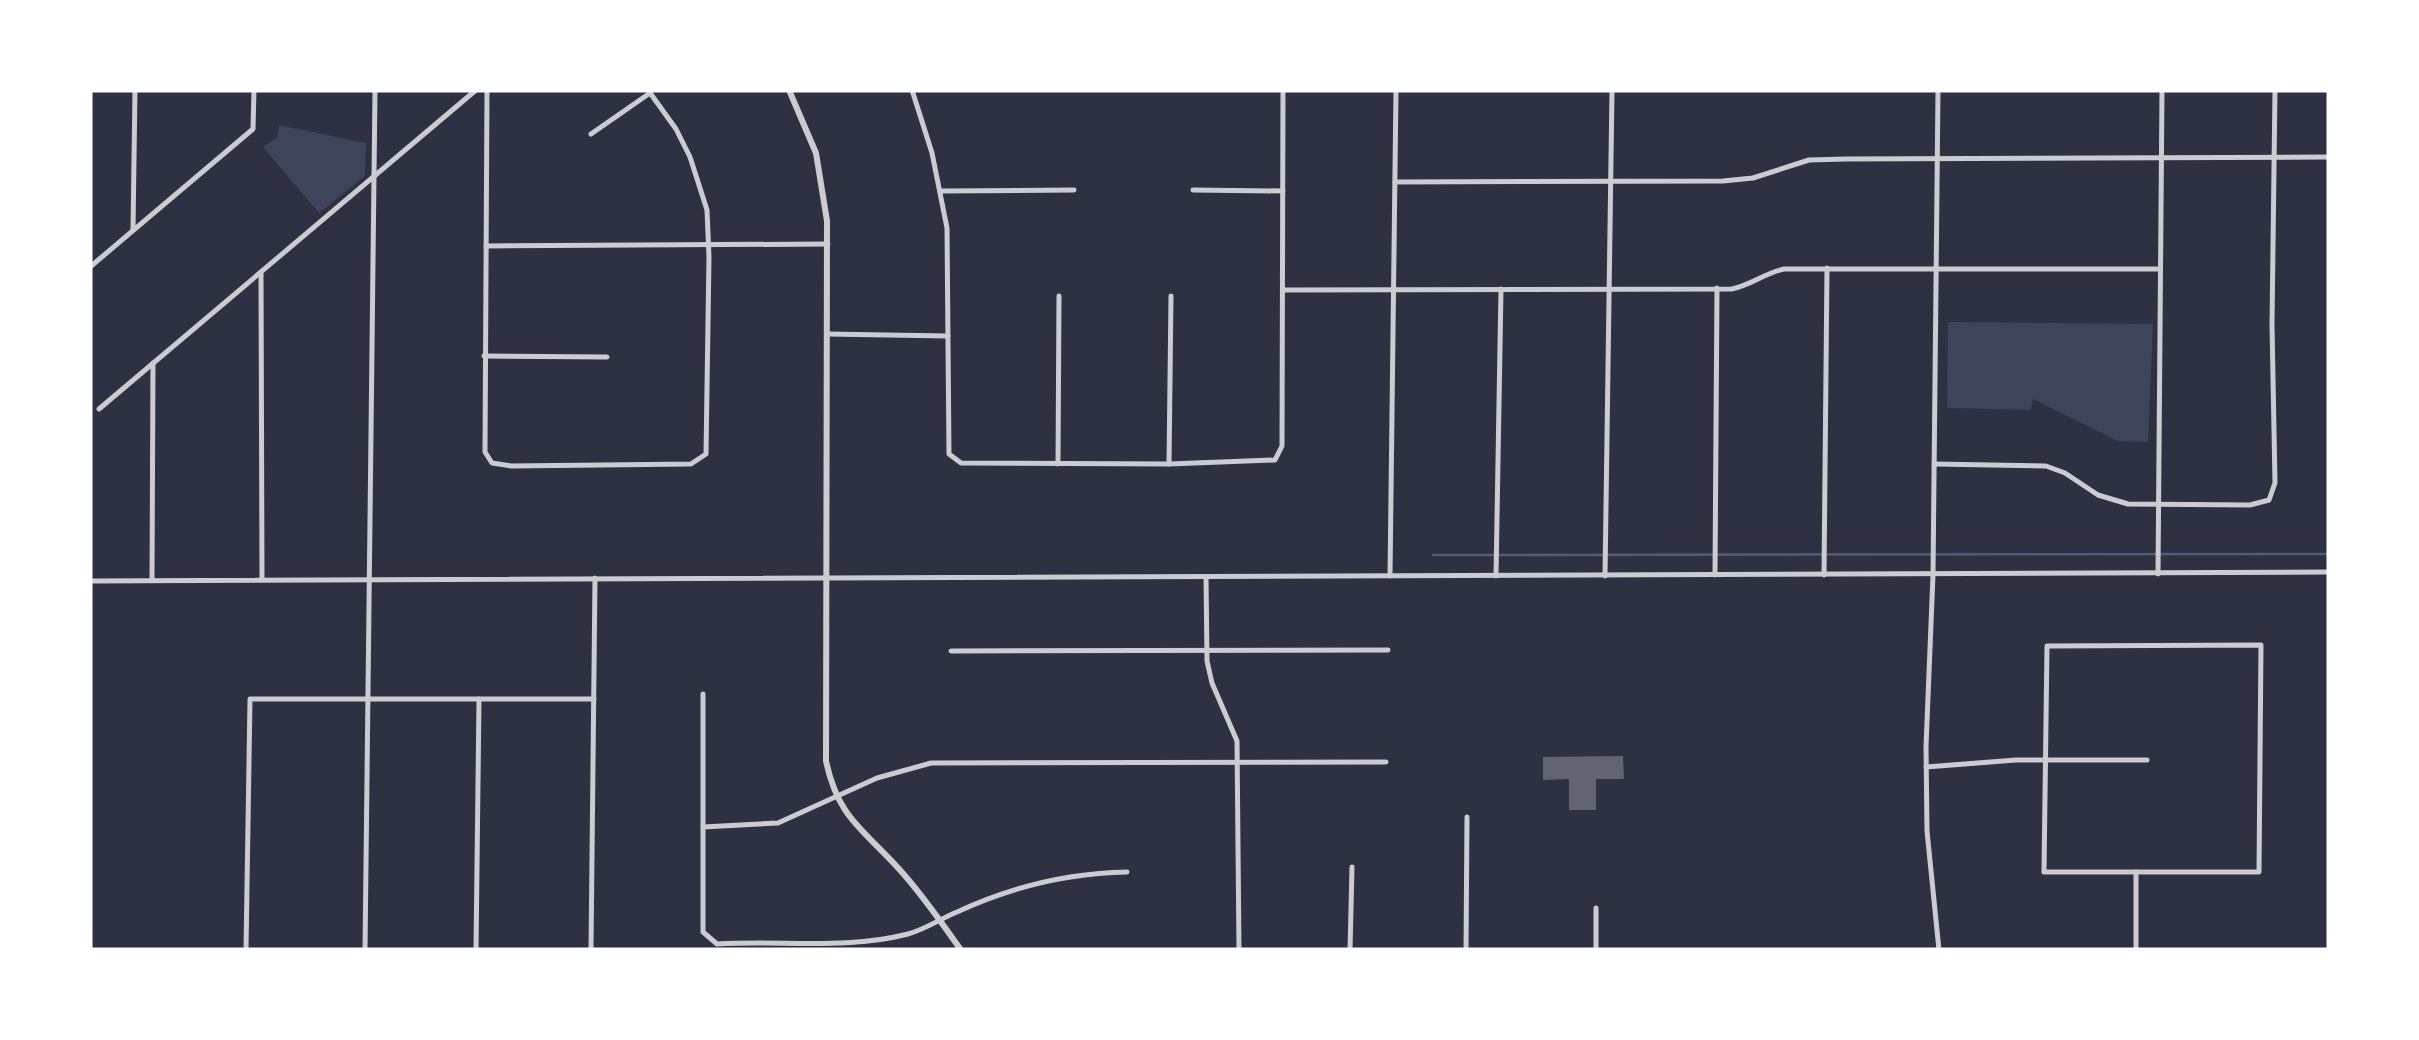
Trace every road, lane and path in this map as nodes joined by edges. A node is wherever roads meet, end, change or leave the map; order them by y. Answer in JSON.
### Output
{"nodes":[{"id":1,"x":135,"y":90,"type":"edge"},
{"id":2,"x":254,"y":90,"type":"edge"},
{"id":3,"x":375,"y":90,"type":"edge"},
{"id":4,"x":476,"y":90,"type":"edge"},
{"id":5,"x":487,"y":90,"type":"edge"},
{"id":6,"x":789,"y":90,"type":"edge"},
{"id":7,"x":912,"y":90,"type":"edge"},
{"id":8,"x":1284,"y":90,"type":"edge"},
{"id":9,"x":1396,"y":90,"type":"edge"},
{"id":10,"x":1612,"y":90,"type":"edge"},
{"id":11,"x":1938,"y":90,"type":"edge"},
{"id":12,"x":2162,"y":90,"type":"edge"},
{"id":13,"x":2275,"y":90,"type":"edge"},
{"id":14,"x":649,"y":92,"type":"edge"},
{"id":15,"x":591,"y":134,"type":"dead end"},
{"id":16,"x":2329,"y":157,"type":"edge"},
{"id":17,"x":1936,"y":158,"type":"junction"},
{"id":18,"x":2161,"y":158,"type":"junction"},
{"id":19,"x":2274,"y":158,"type":"junction"},
{"id":20,"x":374,"y":177,"type":"junction"},
{"id":21,"x":1394,"y":182,"type":"junction"},
{"id":22,"x":1611,"y":182,"type":"junction"},
{"id":23,"x":1074,"y":190,"type":"dead end"},
{"id":24,"x":1193,"y":190,"type":"dead end"},
{"id":25,"x":941,"y":191,"type":"junction"},
{"id":26,"x":1283,"y":191,"type":"junction"},
{"id":27,"x":133,"y":230,"type":"junction"},
{"id":28,"x":828,"y":244,"type":"junction"},
{"id":29,"x":709,"y":245,"type":"junction"},
{"id":30,"x":486,"y":246,"type":"junction"},
{"id":31,"x":90,"y":266,"type":"edge"},
{"id":32,"x":1826,"y":268,"type":"junction"},
{"id":33,"x":1936,"y":268,"type":"junction"},
{"id":34,"x":2160,"y":269,"type":"junction"},
{"id":35,"x":261,"y":272,"type":"junction"},
{"id":36,"x":1610,"y":288,"type":"junction"},
{"id":37,"x":1717,"y":288,"type":"junction"},
{"id":38,"x":1501,"y":289,"type":"junction"},
{"id":39,"x":1283,"y":290,"type":"junction"},
{"id":40,"x":1394,"y":290,"type":"junction"},
{"id":41,"x":1059,"y":296,"type":"dead end"},
{"id":42,"x":1171,"y":296,"type":"dead end"},
{"id":43,"x":826,"y":334,"type":"junction"},
{"id":44,"x":948,"y":336,"type":"junction"},
{"id":45,"x":484,"y":356,"type":"junction"},
{"id":46,"x":607,"y":357,"type":"dead end"},
{"id":47,"x":153,"y":363,"type":"junction"},
{"id":48,"x":99,"y":409,"type":"dead end"},
{"id":49,"x":1058,"y":464,"type":"junction"},
{"id":50,"x":1169,"y":464,"type":"junction"},
{"id":51,"x":1934,"y":464,"type":"junction"},
{"id":52,"x":2158,"y":505,"type":"junction"},
{"id":53,"x":2329,"y":572,"type":"edge"},
{"id":54,"x":2158,"y":574,"type":"junction"},
{"id":55,"x":1824,"y":575,"type":"junction"},
{"id":56,"x":1933,"y":575,"type":"junction"},
{"id":57,"x":1390,"y":576,"type":"junction"},
{"id":58,"x":1496,"y":576,"type":"junction"},
{"id":59,"x":1606,"y":576,"type":"junction"},
{"id":60,"x":1715,"y":576,"type":"junction"},
{"id":61,"x":1206,"y":577,"type":"junction"},
{"id":62,"x":595,"y":578,"type":"junction"},
{"id":63,"x":826,"y":578,"type":"junction"},
{"id":64,"x":368,"y":579,"type":"junction"},
{"id":65,"x":90,"y":580,"type":"edge"},
{"id":66,"x":152,"y":580,"type":"junction"},
{"id":67,"x":262,"y":580,"type":"junction"},
{"id":68,"x":1206,"y":650,"type":"junction"},
{"id":69,"x":1388,"y":650,"type":"dead end"},
{"id":70,"x":951,"y":651,"type":"dead end"},
{"id":71,"x":704,"y":694,"type":"dead end"},
{"id":72,"x":367,"y":699,"type":"junction"},
{"id":73,"x":479,"y":699,"type":"junction"},
{"id":74,"x":594,"y":699,"type":"junction"},
{"id":75,"x":2146,"y":760,"type":"dead end"},
{"id":76,"x":2046,"y":761,"type":"junction"},
{"id":77,"x":1238,"y":762,"type":"junction"},
{"id":78,"x":1386,"y":762,"type":"dead end"},
{"id":79,"x":1926,"y":768,"type":"junction"},
{"id":80,"x":837,"y":798,"type":"junction"},
{"id":81,"x":1467,"y":817,"type":"dead end"},
{"id":82,"x":703,"y":828,"type":"junction"},
{"id":83,"x":1352,"y":867,"type":"dead end"},
{"id":84,"x":1127,"y":872,"type":"dead end"},
{"id":85,"x":2136,"y":872,"type":"junction"},
{"id":86,"x":1596,"y":908,"type":"dead end"},
{"id":87,"x":940,"y":921,"type":"junction"},
{"id":88,"x":246,"y":950,"type":"edge"},
{"id":89,"x":365,"y":950,"type":"edge"},
{"id":90,"x":476,"y":950,"type":"edge"},
{"id":91,"x":590,"y":950,"type":"edge"},
{"id":92,"x":961,"y":950,"type":"edge"},
{"id":93,"x":1239,"y":950,"type":"edge"},
{"id":94,"x":1350,"y":950,"type":"edge"},
{"id":95,"x":1466,"y":950,"type":"edge"},
{"id":96,"x":1596,"y":950,"type":"edge"},
{"id":97,"x":1939,"y":950,"type":"edge"},
{"id":98,"x":2136,"y":950,"type":"edge"}],
"edges":[{"from":1,"to":27,"type":"street"},
{"from":2,"to":27,"type":"street"},
{"from":3,"to":20,"type":"street"},
{"from":4,"to":20,"type":"street"},
{"from":5,"to":30,"type":"street"},
{"from":6,"to":28,"type":"street"},
{"from":7,"to":25,"type":"street"},
{"from":8,"to":26,"type":"street"},
{"from":9,"to":21,"type":"street"},
{"from":10,"to":22,"type":"street"},
{"from":11,"to":17,"type":"street"},
{"from":12,"to":18,"type":"street"},
{"from":13,"to":19,"type":"street"},
{"from":14,"to":15,"type":"street"},
{"from":14,"to":29,"type":"street"},
{"from":16,"to":19,"type":"street"},
{"from":17,"to":18,"type":"street"},
{"from":17,"to":22,"type":"street"},
{"from":17,"to":33,"type":"street"},
{"from":18,"to":19,"type":"street"},
{"from":18,"to":34,"type":"street"},
{"from":19,"to":52,"type":"street"},
{"from":20,"to":35,"type":"street"},
{"from":20,"to":64,"type":"street"},
{"from":21,"to":22,"type":"street"},
{"from":21,"to":40,"type":"street"},
{"from":22,"to":36,"type":"street"},
{"from":23,"to":25,"type":"street"},
{"from":24,"to":26,"type":"street"},
{"from":25,"to":44,"type":"street"},
{"from":26,"to":39,"type":"street"},
{"from":27,"to":31,"type":"street"},
{"from":28,"to":29,"type":"street"},
{"from":28,"to":43,"type":"street"},
{"from":29,"to":30,"type":"street"},
{"from":29,"to":45,"type":"street"},
{"from":30,"to":45,"type":"street"},
{"from":32,"to":33,"type":"street"},
{"from":32,"to":37,"type":"street"},
{"from":32,"to":55,"type":"street"},
{"from":33,"to":34,"type":"street"},
{"from":33,"to":51,"type":"street"},
{"from":34,"to":52,"type":"street"},
{"from":35,"to":47,"type":"street"},
{"from":35,"to":67,"type":"street"},
{"from":36,"to":37,"type":"street"},
{"from":36,"to":38,"type":"street"},
{"from":36,"to":59,"type":"street"},
{"from":37,"to":60,"type":"street"},
{"from":38,"to":40,"type":"street"},
{"from":38,"to":58,"type":"street"},
{"from":39,"to":40,"type":"street"},
{"from":39,"to":50,"type":"street"},
{"from":40,"to":57,"type":"street"},
{"from":41,"to":49,"type":"street"},
{"from":42,"to":50,"type":"street"},
{"from":43,"to":44,"type":"street"},
{"from":43,"to":63,"type":"street"},
{"from":44,"to":49,"type":"street"},
{"from":45,"to":46,"type":"street"},
{"from":47,"to":48,"type":"street"},
{"from":47,"to":66,"type":"street"},
{"from":49,"to":50,"type":"street"},
{"from":51,"to":52,"type":"street"},
{"from":51,"to":56,"type":"street"},
{"from":52,"to":54,"type":"street"},
{"from":53,"to":54,"type":"street"},
{"from":54,"to":56,"type":"street"},
{"from":55,"to":56,"type":"street"},
{"from":55,"to":60,"type":"street"},
{"from":56,"to":79,"type":"street"},
{"from":57,"to":58,"type":"street"},
{"from":57,"to":61,"type":"street"},
{"from":58,"to":59,"type":"street"},
{"from":59,"to":60,"type":"street"},
{"from":61,"to":63,"type":"street"},
{"from":61,"to":68,"type":"street"},
{"from":62,"to":63,"type":"street"},
{"from":62,"to":64,"type":"street"},
{"from":62,"to":74,"type":"street"},
{"from":63,"to":80,"type":"street"},
{"from":64,"to":67,"type":"street"},
{"from":64,"to":72,"type":"street"},
{"from":65,"to":66,"type":"street"},
{"from":66,"to":67,"type":"street"},
{"from":68,"to":69,"type":"street"},
{"from":68,"to":70,"type":"street"},
{"from":68,"to":77,"type":"street"},
{"from":71,"to":82,"type":"street"},
{"from":72,"to":73,"type":"street"},
{"from":72,"to":88,"type":"street"},
{"from":72,"to":89,"type":"street"},
{"from":73,"to":74,"type":"street"},
{"from":73,"to":90,"type":"street"},
{"from":74,"to":91,"type":"street"},
{"from":75,"to":76,"type":"street"},
{"from":76,"to":79,"type":"street"},
{"from":76,"to":85,"type":"street"},
{"from":76,"to":85,"type":"street"},
{"from":77,"to":78,"type":"street"},
{"from":77,"to":80,"type":"street"},
{"from":77,"to":93,"type":"street"},
{"from":79,"to":97,"type":"street"},
{"from":80,"to":82,"type":"street"},
{"from":80,"to":87,"type":"street"},
{"from":81,"to":95,"type":"street"},
{"from":82,"to":87,"type":"street"},
{"from":83,"to":94,"type":"street"},
{"from":84,"to":87,"type":"street"},
{"from":85,"to":98,"type":"street"},
{"from":86,"to":96,"type":"street"},
{"from":87,"to":92,"type":"street"}]}
